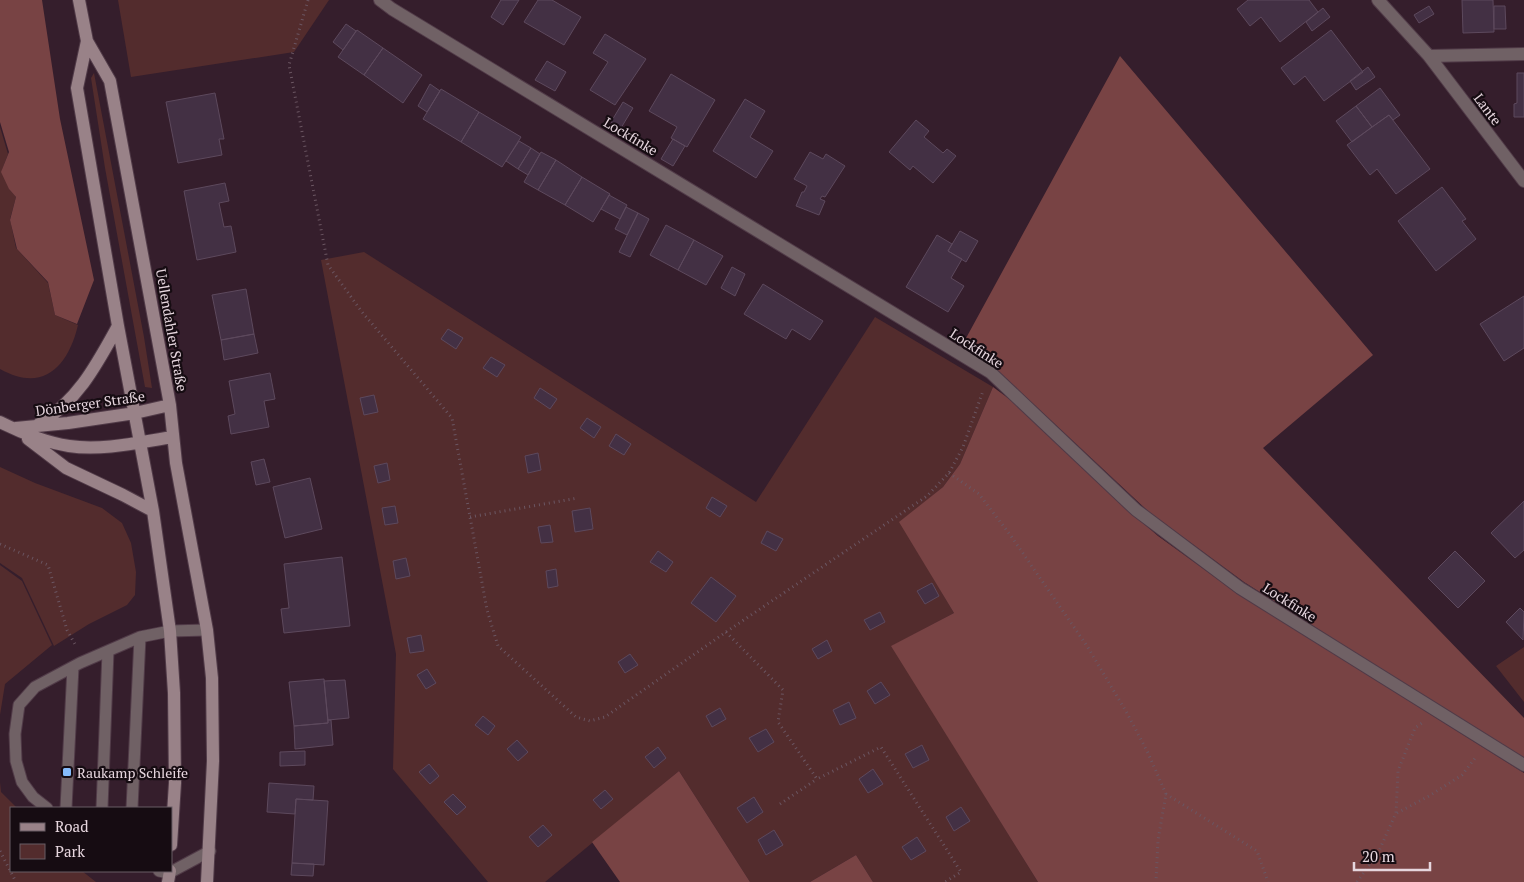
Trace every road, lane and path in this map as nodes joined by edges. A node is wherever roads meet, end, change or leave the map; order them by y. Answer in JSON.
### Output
{"nodes":[{"id":1,"x":79,"y":0,"type":"edge"},
{"id":2,"x":308,"y":0,"type":"edge"},
{"id":3,"x":380,"y":0,"type":"edge"},
{"id":4,"x":1378,"y":0,"type":"edge"},
{"id":5,"x":87,"y":41,"type":"junction"},
{"id":6,"x":1524,"y":54,"type":"edge"},
{"id":7,"x":1429,"y":56,"type":"junction"},
{"id":8,"x":1524,"y":181,"type":"edge"},
{"id":9,"x":118,"y":326,"type":"junction"},
{"id":10,"x":990,"y":372,"type":"junction"},
{"id":11,"x":170,"y":405,"type":"junction"},
{"id":12,"x":135,"y":413,"type":"junction"},
{"id":13,"x":0,"y":422,"type":"edge"},
{"id":14,"x":36,"y":426,"type":"junction"},
{"id":15,"x":14,"y":428,"type":"junction"},
{"id":16,"x":173,"y":436,"type":"junction"},
{"id":17,"x":141,"y":442,"type":"junction"},
{"id":18,"x":949,"y":473,"type":"junction"},
{"id":19,"x":578,"y":498,"type":"dead end"},
{"id":20,"x":153,"y":511,"type":"junction"},
{"id":21,"x":470,"y":517,"type":"junction"},
{"id":22,"x":0,"y":544,"type":"edge"},
{"id":23,"x":207,"y":630,"type":"junction"},
{"id":24,"x":170,"y":631,"type":"junction"},
{"id":25,"x":726,"y":632,"type":"junction"},
{"id":26,"x":140,"y":637,"type":"junction"},
{"id":27,"x":76,"y":646,"type":"dead end"},
{"id":28,"x":108,"y":651,"type":"junction"},
{"id":29,"x":73,"y":667,"type":"junction"},
{"id":30,"x":1436,"y":712,"type":"junction"},
{"id":31,"x":1486,"y":743,"type":"junction"},
{"id":32,"x":1524,"y":766,"type":"edge"},
{"id":33,"x":817,"y":779,"type":"junction"},
{"id":34,"x":1166,"y":794,"type":"junction"},
{"id":35,"x":780,"y":804,"type":"dead end"},
{"id":36,"x":46,"y":807,"type":"edge"},
{"id":37,"x":66,"y":807,"type":"edge"},
{"id":38,"x":102,"y":807,"type":"edge"},
{"id":39,"x":132,"y":807,"type":"edge"},
{"id":40,"x":1396,"y":813,"type":"junction"},
{"id":41,"x":172,"y":829,"type":"edge"},
{"id":42,"x":0,"y":851,"type":"edge"},
{"id":43,"x":210,"y":851,"type":"junction"},
{"id":44,"x":10,"y":870,"type":"edge"},
{"id":45,"x":172,"y":871,"type":"edge"},
{"id":46,"x":207,"y":882,"type":"edge"},
{"id":47,"x":945,"y":882,"type":"edge"},
{"id":48,"x":1156,"y":882,"type":"edge"},
{"id":49,"x":1268,"y":882,"type":"edge"},
{"id":50,"x":1357,"y":882,"type":"edge"}],
"edges":[{"from":1,"to":5,"type":"main road","name":"Uellendahler Straße"},
{"from":2,"to":21,"type":"path"},
{"from":3,"to":10,"type":"street","name":"Lockfinke"},
{"from":4,"to":7,"type":"street","name":"Lante"},
{"from":5,"to":9,"type":"main road","name":"Uellendahler Straße"},
{"from":5,"to":11,"type":"main road","name":"Uellendahler Straße"},
{"from":6,"to":7,"type":"street"},
{"from":7,"to":8,"type":"street","name":"Lante"},
{"from":9,"to":12,"type":"main road","name":"Uellendahler Straße"},
{"from":9,"to":14,"type":"main road"},
{"from":10,"to":18,"type":"path"},
{"from":10,"to":30,"type":"street","name":"Lockfinke"},
{"from":11,"to":12,"type":"main road","name":"Dönberger Straße"},
{"from":11,"to":16,"type":"main road","name":"Uellendahler Straße"},
{"from":12,"to":14,"type":"main road","name":"Dönberger Straße"},
{"from":12,"to":17,"type":"main road","name":"Uellendahler Straße"},
{"from":13,"to":15,"type":"main road","name":"Dönberger Straße"},
{"from":14,"to":15,"type":"main road","name":"Dönberger Straße"},
{"from":15,"to":17,"type":"main road","name":"Dönberger Straße"},
{"from":15,"to":20,"type":"main road"},
{"from":16,"to":17,"type":"main road","name":"Dönberger Straße"},
{"from":16,"to":23,"type":"main road","name":"Uellendahler Straße"},
{"from":17,"to":20,"type":"main road","name":"Uellendahler Straße"},
{"from":18,"to":25,"type":"path"},
{"from":18,"to":34,"type":"path"},
{"from":19,"to":21,"type":"path"},
{"from":20,"to":24,"type":"main road","name":"Uellendahler Straße"},
{"from":21,"to":25,"type":"path"},
{"from":22,"to":27,"type":"path"},
{"from":23,"to":24,"type":"lane"},
{"from":23,"to":43,"type":"main road","name":"Uellendahler Straße"},
{"from":24,"to":26,"type":"lane"},
{"from":24,"to":41,"type":"main road","name":"Uellendahler Straße"},
{"from":25,"to":33,"type":"path"},
{"from":26,"to":28,"type":"lane"},
{"from":26,"to":39,"type":"lane"},
{"from":28,"to":29,"type":"lane"},
{"from":28,"to":38,"type":"lane"},
{"from":29,"to":36,"type":"lane"},
{"from":29,"to":37,"type":"lane"},
{"from":30,"to":31,"type":"street","name":"Lockfinke"},
{"from":30,"to":40,"type":"path"},
{"from":31,"to":32,"type":"street","name":"Lockfinke"},
{"from":31,"to":40,"type":"path"},
{"from":33,"to":35,"type":"path"},
{"from":33,"to":47,"type":"path"},
{"from":34,"to":48,"type":"path"},
{"from":34,"to":49,"type":"path"},
{"from":40,"to":50,"type":"path"},
{"from":42,"to":44,"type":"path"},
{"from":43,"to":45,"type":"lane"},
{"from":43,"to":46,"type":"main road","name":"Uellendahler Straße"}]}
